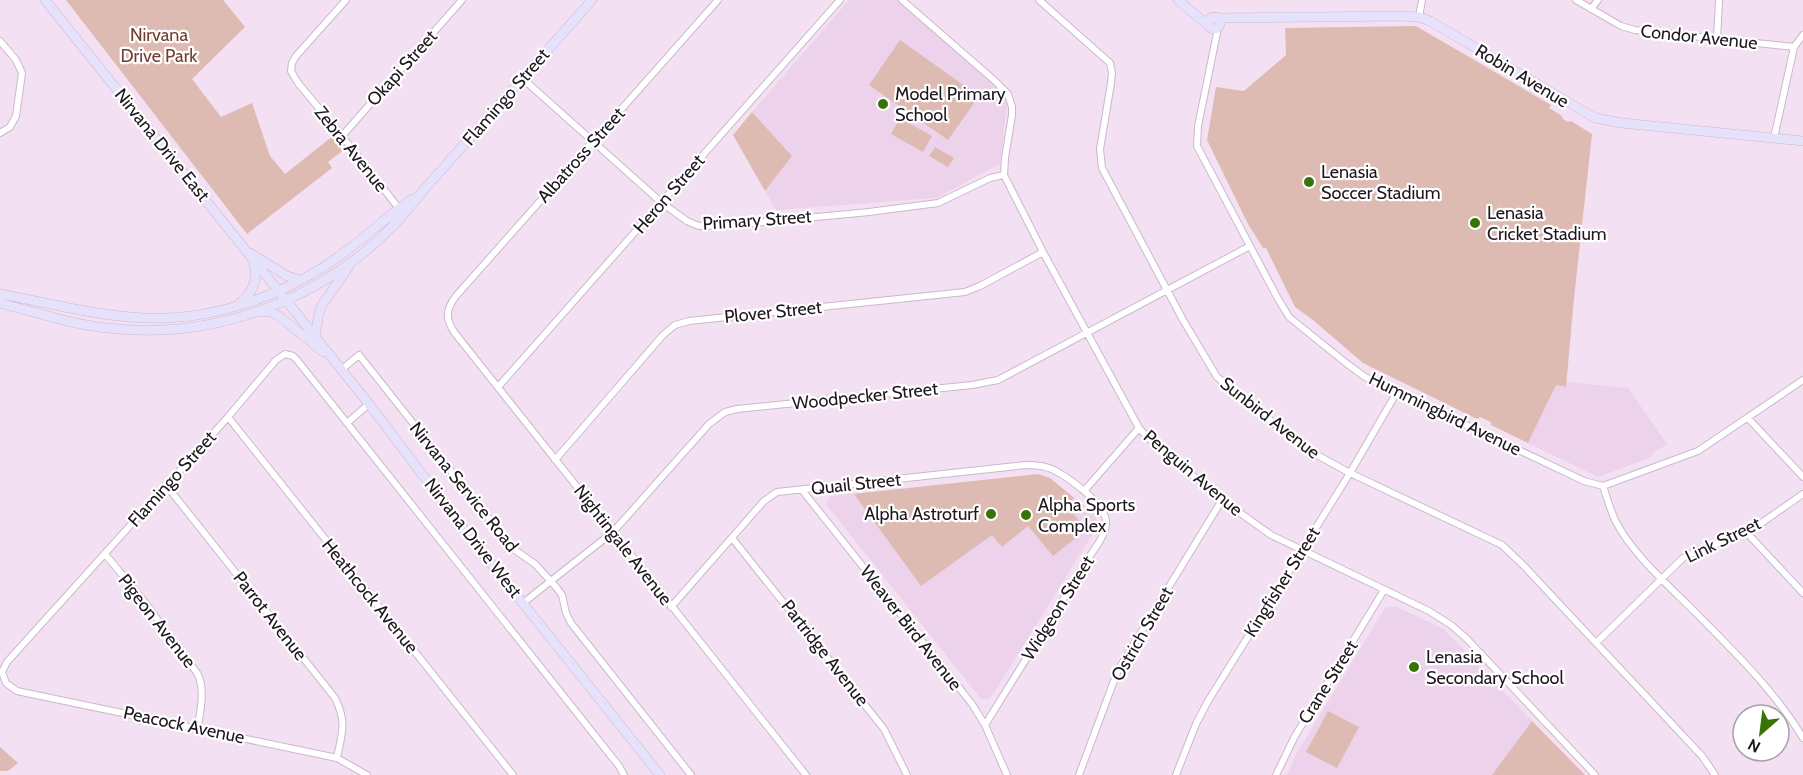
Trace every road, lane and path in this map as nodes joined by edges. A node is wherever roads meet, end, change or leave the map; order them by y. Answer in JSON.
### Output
{"nodes":[{"id":1,"x":45,"y":0,"type":"edge"},
{"id":2,"x":346,"y":0,"type":"edge"},
{"id":3,"x":462,"y":0,"type":"edge"},
{"id":4,"x":592,"y":0,"type":"edge"},
{"id":5,"x":718,"y":0,"type":"edge"},
{"id":6,"x":840,"y":0,"type":"edge"},
{"id":7,"x":902,"y":0,"type":"edge"},
{"id":8,"x":1039,"y":0,"type":"edge"},
{"id":9,"x":1178,"y":0,"type":"edge"},
{"id":10,"x":1422,"y":0,"type":"edge"},
{"id":11,"x":1576,"y":0,"type":"edge"},
{"id":12,"x":1598,"y":0,"type":"edge"},
{"id":13,"x":1719,"y":0,"type":"edge"},
{"id":14,"x":1591,"y":9,"type":"junction"},
{"id":15,"x":1419,"y":17,"type":"junction"},
{"id":16,"x":1214,"y":24,"type":"junction"},
{"id":17,"x":1803,"y":35,"type":"edge"},
{"id":18,"x":1717,"y":39,"type":"junction"},
{"id":19,"x":0,"y":41,"type":"edge"},
{"id":20,"x":1794,"y":47,"type":"junction"},
{"id":21,"x":522,"y":78,"type":"junction"},
{"id":22,"x":0,"y":133,"type":"edge"},
{"id":23,"x":342,"y":136,"type":"junction"},
{"id":24,"x":1774,"y":138,"type":"junction"},
{"id":25,"x":593,"y":141,"type":"junction"},
{"id":26,"x":1803,"y":141,"type":"edge"},
{"id":27,"x":1004,"y":175,"type":"junction"},
{"id":28,"x":662,"y":203,"type":"junction"},
{"id":29,"x":401,"y":212,"type":"junction"},
{"id":30,"x":1250,"y":246,"type":"junction"},
{"id":31,"x":1043,"y":252,"type":"junction"},
{"id":32,"x":251,"y":256,"type":"junction"},
{"id":33,"x":351,"y":263,"type":"junction"},
{"id":34,"x":300,"y":280,"type":"junction"},
{"id":35,"x":1168,"y":290,"type":"junction"},
{"id":36,"x":278,"y":291,"type":"junction"},
{"id":37,"x":0,"y":294,"type":"edge"},
{"id":38,"x":286,"y":301,"type":"junction"},
{"id":39,"x":0,"y":303,"type":"edge"},
{"id":40,"x":235,"y":307,"type":"junction"},
{"id":41,"x":258,"y":312,"type":"junction"},
{"id":42,"x":447,"y":312,"type":"joint"},
{"id":43,"x":1088,"y":333,"type":"junction"},
{"id":44,"x":315,"y":337,"type":"junction"},
{"id":45,"x":334,"y":362,"type":"junction"},
{"id":46,"x":341,"y":370,"type":"junction"},
{"id":47,"x":1803,"y":380,"type":"edge"},
{"id":48,"x":498,"y":387,"type":"junction"},
{"id":49,"x":1397,"y":392,"type":"junction"},
{"id":50,"x":369,"y":404,"type":"junction"},
{"id":51,"x":228,"y":417,"type":"junction"},
{"id":52,"x":1748,"y":418,"type":"junction"},
{"id":53,"x":347,"y":423,"type":"junction"},
{"id":54,"x":1139,"y":428,"type":"junction"},
{"id":55,"x":555,"y":460,"type":"junction"},
{"id":56,"x":1350,"y":473,"type":"junction"},
{"id":57,"x":1803,"y":477,"type":"edge"},
{"id":58,"x":166,"y":485,"type":"junction"},
{"id":59,"x":1603,"y":486,"type":"junction"},
{"id":60,"x":802,"y":490,"type":"junction"},
{"id":61,"x":1084,"y":491,"type":"junction"},
{"id":62,"x":1803,"y":494,"type":"edge"},
{"id":63,"x":1222,"y":500,"type":"junction"},
{"id":64,"x":613,"y":532,"type":"junction"},
{"id":65,"x":1747,"y":533,"type":"junction"},
{"id":66,"x":732,"y":538,"type":"junction"},
{"id":67,"x":1302,"y":550,"type":"junction"},
{"id":68,"x":105,"y":554,"type":"junction"},
{"id":69,"x":1661,"y":579,"type":"junction"},
{"id":70,"x":551,"y":581,"type":"junction"},
{"id":71,"x":1384,"y":590,"type":"junction"},
{"id":72,"x":1803,"y":593,"type":"edge"},
{"id":73,"x":523,"y":603,"type":"junction"},
{"id":74,"x":671,"y":607,"type":"junction"},
{"id":75,"x":1596,"y":643,"type":"junction"},
{"id":76,"x":3,"y":678,"type":"joint"},
{"id":77,"x":985,"y":725,"type":"junction"},
{"id":78,"x":198,"y":728,"type":"junction"},
{"id":79,"x":1803,"y":738,"type":"edge"},
{"id":80,"x":337,"y":758,"type":"junction"},
{"id":81,"x":367,"y":775,"type":"edge"},
{"id":82,"x":513,"y":775,"type":"edge"},
{"id":83,"x":624,"y":775,"type":"edge"},
{"id":84,"x":660,"y":775,"type":"edge"},
{"id":85,"x":691,"y":775,"type":"edge"},
{"id":86,"x":806,"y":775,"type":"edge"},
{"id":87,"x":907,"y":775,"type":"edge"},
{"id":88,"x":1007,"y":775,"type":"edge"},
{"id":89,"x":1079,"y":775,"type":"edge"},
{"id":90,"x":1176,"y":775,"type":"edge"},
{"id":91,"x":1276,"y":775,"type":"edge"},
{"id":92,"x":1596,"y":775,"type":"edge"},
{"id":93,"x":1715,"y":775,"type":"edge"}],
"edges":[{"from":1,"to":32,"type":"main road","name":"Nirvana Drive East"},
{"from":2,"to":23,"type":"street","name":"Zebra Avenue"},
{"from":3,"to":23,"type":"street","name":"Okapi Street"},
{"from":4,"to":21,"type":"main road","name":"Flamingo Street"},
{"from":5,"to":25,"type":"street","name":"Albatross Street"},
{"from":6,"to":28,"type":"street","name":"Heron Street"},
{"from":7,"to":27,"type":"street"},
{"from":8,"to":35,"type":"street","name":"Sunbird Avenue"},
{"from":9,"to":16,"type":"main road"},
{"from":10,"to":15,"type":"street"},
{"from":11,"to":14,"type":"street","name":"Condor Avenue"},
{"from":12,"to":14,"type":"street"},
{"from":13,"to":18,"type":"street"},
{"from":14,"to":18,"type":"street","name":"Condor Avenue"},
{"from":15,"to":16,"type":"main road","name":"Robin Avenue"},
{"from":15,"to":24,"type":"main road","name":"Robin Avenue"},
{"from":16,"to":30,"type":"street","name":"Hummingbird Avenue"},
{"from":17,"to":20,"type":"street"},
{"from":18,"to":20,"type":"street","name":"Condor Avenue"},
{"from":19,"to":22,"type":"street"},
{"from":20,"to":24,"type":"street"},
{"from":21,"to":25,"type":"street","name":"Primary Street"},
{"from":21,"to":29,"type":"main road","name":"Flamingo Street"},
{"from":23,"to":29,"type":"street","name":"Zebra Avenue"},
{"from":24,"to":26,"type":"main road","name":"Robin Avenue"},
{"from":25,"to":28,"type":"street","name":"Primary Street"},
{"from":25,"to":42,"type":"street","name":"Albatross Street"},
{"from":27,"to":28,"type":"street","name":"Primary Street"},
{"from":27,"to":31,"type":"street","name":"Penguin Avenue"},
{"from":28,"to":48,"type":"street","name":"Heron Street"},
{"from":29,"to":33,"type":"main road","name":"Flamingo Street"},
{"from":29,"to":34,"type":"main road","name":"Flamingo Street"},
{"from":30,"to":35,"type":"street","name":"Woodpecker Street"},
{"from":30,"to":49,"type":"street","name":"Hummingbird Avenue"},
{"from":31,"to":43,"type":"street","name":"Penguin Avenue"},
{"from":31,"to":55,"type":"street","name":"Plover Street"},
{"from":32,"to":34,"type":"main road"},
{"from":32,"to":36,"type":"main road","name":"Nirvana Drive East"},
{"from":32,"to":40,"type":"main road"},
{"from":33,"to":38,"type":"main road","name":"Flamingo Street"},
{"from":33,"to":44,"type":"main road"},
{"from":34,"to":36,"type":"main road","name":"Flamingo Street"},
{"from":35,"to":43,"type":"street","name":"Woodpecker Street"},
{"from":35,"to":56,"type":"street","name":"Sunbird Avenue"},
{"from":36,"to":38,"type":"main road","name":"Nirvana Drive East"},
{"from":36,"to":40,"type":"main road","name":"Flamingo Street"},
{"from":37,"to":40,"type":"main road","name":"Flamingo Street"},
{"from":38,"to":41,"type":"main road","name":"Flamingo Street"},
{"from":38,"to":44,"type":"main road","name":"Nirvana Drive West"},
{"from":39,"to":41,"type":"main road","name":"Flamingo Street"},
{"from":41,"to":45,"type":"main road"},
{"from":42,"to":48,"type":"street","name":"Nightingale Avenue"},
{"from":43,"to":54,"type":"street","name":"Penguin Avenue"},
{"from":43,"to":64,"type":"street","name":"Woodpecker Street"},
{"from":44,"to":45,"type":"main road","name":"Nirvana Drive West"},
{"from":45,"to":46,"type":"main road","name":"Nirvana Drive West"},
{"from":46,"to":50,"type":"main road","name":"Nirvana Drive West"},
{"from":46,"to":70,"type":"street","name":"Nirvana Service Road"},
{"from":47,"to":52,"type":"street"},
{"from":48,"to":55,"type":"street","name":"Nightingale Avenue"},
{"from":49,"to":56,"type":"street","name":"Kingfisher Street"},
{"from":49,"to":59,"type":"street","name":"Hummingbird Avenue"},
{"from":50,"to":53,"type":"street"},
{"from":50,"to":73,"type":"main road","name":"Nirvana Drive West"},
{"from":51,"to":53,"type":"street","name":"Flamingo Street"},
{"from":51,"to":58,"type":"street","name":"Flamingo Street"},
{"from":51,"to":82,"type":"street","name":"Heathcock Avenue"},
{"from":52,"to":57,"type":"street"},
{"from":52,"to":59,"type":"street"},
{"from":53,"to":83,"type":"street"},
{"from":54,"to":61,"type":"street"},
{"from":54,"to":63,"type":"street","name":"Penguin Avenue"},
{"from":55,"to":64,"type":"street","name":"Nightingale Avenue"},
{"from":56,"to":67,"type":"street","name":"Kingfisher Street"},
{"from":56,"to":75,"type":"street","name":"Sunbird Avenue"},
{"from":58,"to":68,"type":"street","name":"Flamingo Street"},
{"from":58,"to":80,"type":"street","name":"Parrot Avenue"},
{"from":59,"to":69,"type":"street"},
{"from":60,"to":61,"type":"street","name":"Quail Street"},
{"from":60,"to":66,"type":"street","name":"Quail Street"},
{"from":60,"to":77,"type":"street","name":"Weaver Bird Avenue"},
{"from":61,"to":77,"type":"street","name":"Widgeon Street"},
{"from":62,"to":65,"type":"street","name":"Link Street"},
{"from":63,"to":67,"type":"street","name":"Penguin Avenue"},
{"from":63,"to":89,"type":"street","name":"Ostrich Street"},
{"from":64,"to":70,"type":"street","name":"Woodpecker Street"},
{"from":64,"to":74,"type":"street","name":"Nightingale Avenue"},
{"from":65,"to":69,"type":"street","name":"Link Street"},
{"from":65,"to":72,"type":"street"},
{"from":66,"to":74,"type":"street","name":"Quail Street"},
{"from":66,"to":87,"type":"street","name":"Partridge Avenue"},
{"from":67,"to":71,"type":"street","name":"Penguin Avenue"},
{"from":67,"to":90,"type":"street","name":"Kingfisher Street"},
{"from":68,"to":76,"type":"street","name":"Flamingo Street"},
{"from":68,"to":78,"type":"street","name":"Pigeon Avenue"},
{"from":69,"to":75,"type":"street","name":"Link Street"},
{"from":69,"to":79,"type":"street"},
{"from":70,"to":73,"type":"street","name":"Woodpecker Street"},
{"from":70,"to":85,"type":"street","name":"Nirvana Service Road"},
{"from":71,"to":91,"type":"street","name":"Crane Street"},
{"from":71,"to":92,"type":"street","name":"Penguin Avenue"},
{"from":73,"to":84,"type":"main road","name":"Nirvana Drive West"},
{"from":74,"to":86,"type":"street","name":"Nightingale Avenue"},
{"from":75,"to":93,"type":"street","name":"Sunbird Avenue"},
{"from":76,"to":78,"type":"street","name":"Peacock Avenue"},
{"from":77,"to":88,"type":"street","name":"Weaver Bird Avenue"},
{"from":78,"to":80,"type":"street","name":"Peacock Avenue"},
{"from":80,"to":81,"type":"street","name":"Peacock Avenue"}]}
